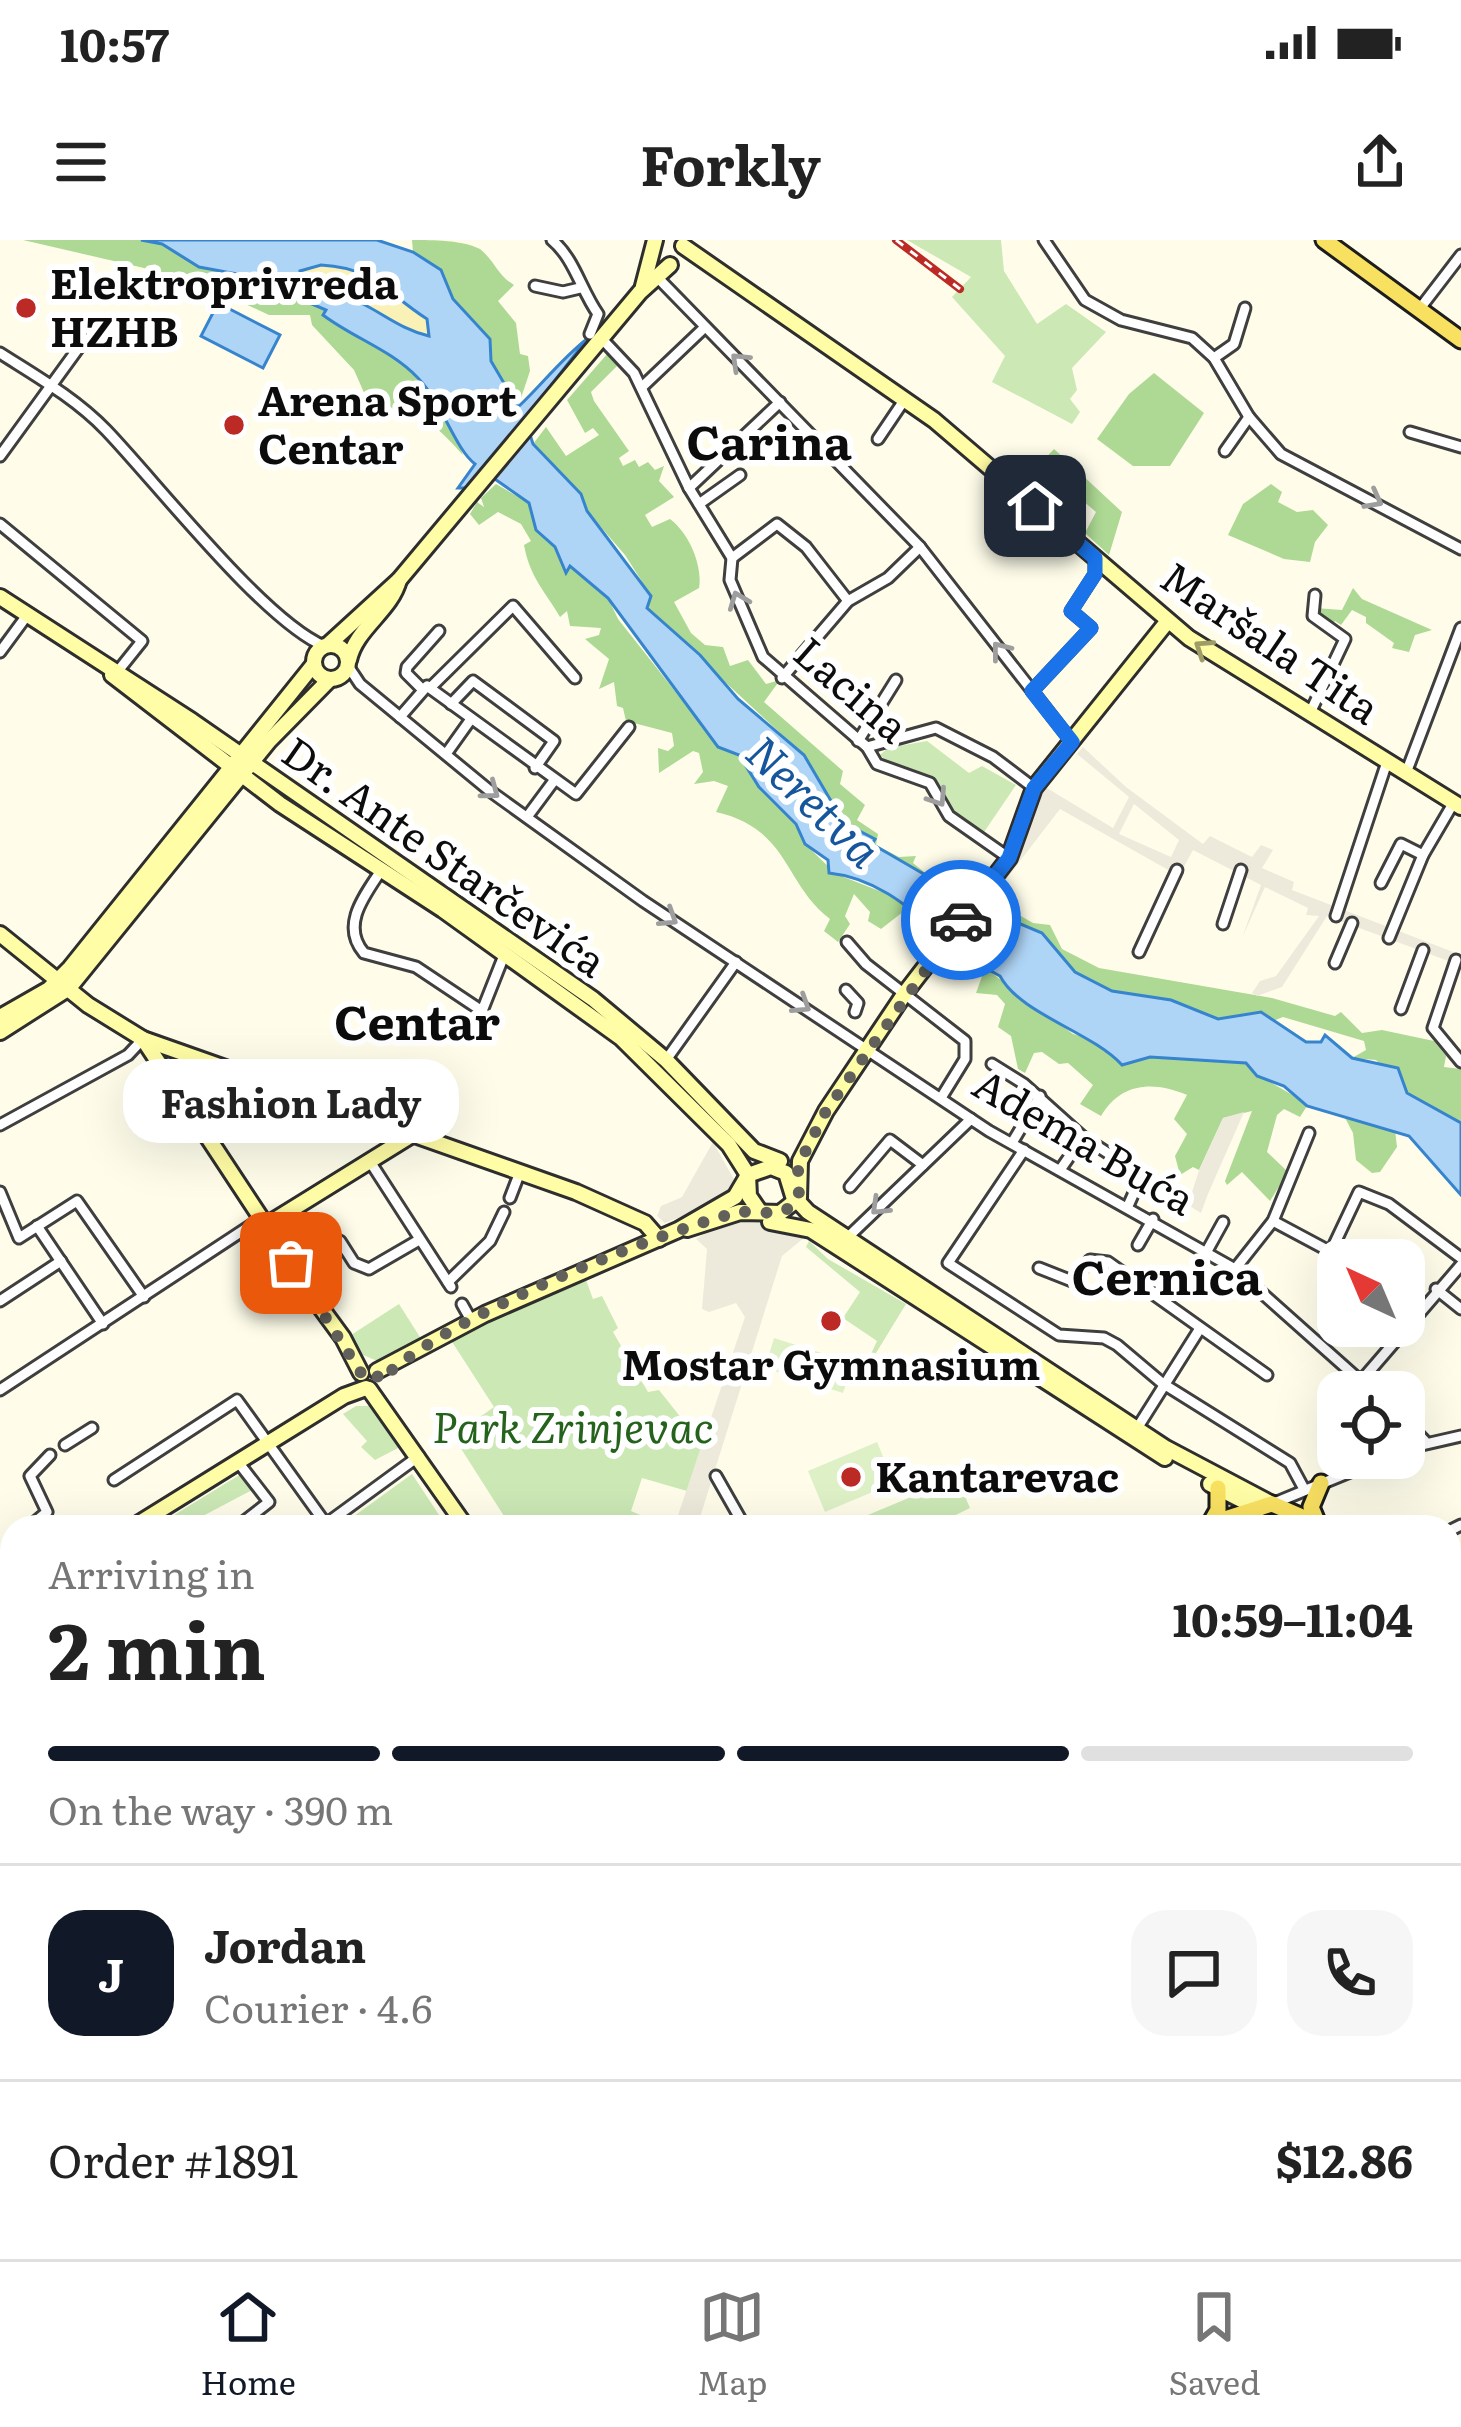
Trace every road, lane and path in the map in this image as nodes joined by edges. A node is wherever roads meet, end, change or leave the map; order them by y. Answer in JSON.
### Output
{"nodes":[{"id":1,"x":552,"y":240,"type":"edge"},
{"id":2,"x":577,"y":240,"type":"edge"},
{"id":3,"x":1044,"y":240,"type":"edge"},
{"id":4,"x":1324,"y":240,"type":"edge"},
{"id":5,"x":651,"y":247,"type":"edge"},
{"id":6,"x":566,"y":252,"type":"junction"},
{"id":7,"x":1461,"y":255,"type":"edge"},
{"id":8,"x":674,"y":257,"type":"edge"},
{"id":9,"x":535,"y":286,"type":"dead end"},
{"id":10,"x":580,"y":288,"type":"junction"},
{"id":11,"x":640,"y":292,"type":"junction"},
{"id":12,"x":1245,"y":308,"type":"dead end"},
{"id":13,"x":1418,"y":311,"type":"junction"},
{"id":14,"x":704,"y":328,"type":"junction"},
{"id":15,"x":596,"y":337,"type":"junction"},
{"id":16,"x":85,"y":339,"type":"dead end"},
{"id":17,"x":1461,"y":340,"type":"edge"},
{"id":18,"x":0,"y":353,"type":"edge"},
{"id":19,"x":1214,"y":358,"type":"junction"},
{"id":20,"x":52,"y":386,"type":"junction"},
{"id":21,"x":642,"y":386,"type":"junction"},
{"id":22,"x":905,"y":398,"type":"junction"},
{"id":23,"x":780,"y":402,"type":"junction"},
{"id":24,"x":1250,"y":417,"type":"junction"},
{"id":25,"x":1410,"y":432,"type":"dead end"},
{"id":26,"x":878,"y":440,"type":"dead end"},
{"id":27,"x":1461,"y":447,"type":"edge"},
{"id":28,"x":1225,"y":451,"type":"dead end"},
{"id":29,"x":0,"y":456,"type":"edge"},
{"id":30,"x":740,"y":475,"type":"dead end"},
{"id":31,"x":689,"y":488,"type":"junction"},
{"id":32,"x":699,"y":504,"type":"junction"},
{"id":33,"x":0,"y":524,"type":"edge"},
{"id":34,"x":920,"y":548,"type":"junction"},
{"id":35,"x":1461,"y":548,"type":"edge"},
{"id":36,"x":732,"y":558,"type":"junction"},
{"id":37,"x":1095,"y":558,"type":"junction"},
{"id":38,"x":399,"y":580,"type":"junction"},
{"id":39,"x":1315,"y":595,"type":"dead end"},
{"id":40,"x":0,"y":597,"type":"edge"},
{"id":41,"x":848,"y":601,"type":"junction"},
{"id":42,"x":28,"y":614,"type":"junction"},
{"id":43,"x":1167,"y":622,"type":"junction"},
{"id":44,"x":1461,"y":628,"type":"edge"},
{"id":45,"x":439,"y":631,"type":"dead end"},
{"id":46,"x":0,"y":652,"type":"edge"},
{"id":47,"x":320,"y":653,"type":"junction"},
{"id":48,"x":348,"y":663,"type":"junction"},
{"id":49,"x":112,"y":668,"type":"junction"},
{"id":50,"x":575,"y":678,"type":"dead end"},
{"id":51,"x":782,"y":678,"type":"junction"},
{"id":52,"x":333,"y":679,"type":"junction"},
{"id":53,"x":896,"y":680,"type":"dead end"},
{"id":54,"x":360,"y":684,"type":"junction"},
{"id":55,"x":426,"y":689,"type":"junction"},
{"id":56,"x":1032,"y":691,"type":"junction"},
{"id":57,"x":451,"y":704,"type":"junction"},
{"id":58,"x":1309,"y":715,"type":"junction"},
{"id":59,"x":400,"y":717,"type":"junction"},
{"id":60,"x":471,"y":719,"type":"junction"},
{"id":61,"x":629,"y":727,"type":"dead end"},
{"id":62,"x":1072,"y":742,"type":"junction"},
{"id":63,"x":863,"y":744,"type":"junction"},
{"id":64,"x":446,"y":754,"type":"junction"},
{"id":65,"x":1387,"y":762,"type":"junction"},
{"id":66,"x":241,"y":766,"type":"junction"},
{"id":67,"x":535,"y":768,"type":"junction"},
{"id":68,"x":1406,"y":773,"type":"junction"},
{"id":69,"x":553,"y":782,"type":"junction"},
{"id":70,"x":1034,"y":788,"type":"junction"},
{"id":71,"x":1457,"y":805,"type":"edge"},
{"id":72,"x":527,"y":817,"type":"junction"},
{"id":73,"x":1423,"y":855,"type":"junction"},
{"id":74,"x":1009,"y":858,"type":"junction"},
{"id":75,"x":1177,"y":870,"type":"dead end"},
{"id":76,"x":1241,"y":870,"type":"dead end"},
{"id":77,"x":380,"y":873,"type":"junction"},
{"id":78,"x":1381,"y":883,"type":"dead end"},
{"id":79,"x":1336,"y":916,"type":"dead end"},
{"id":80,"x":1352,"y":922,"type":"dead end"},
{"id":81,"x":1223,"y":924,"type":"dead end"},
{"id":82,"x":0,"y":934,"type":"edge"},
{"id":83,"x":1389,"y":938,"type":"dead end"},
{"id":84,"x":847,"y":942,"type":"dead end"},
{"id":85,"x":1424,"y":950,"type":"dead end"},
{"id":86,"x":1138,"y":952,"type":"dead end"},
{"id":87,"x":505,"y":953,"type":"junction"},
{"id":88,"x":1456,"y":960,"type":"dead end"},
{"id":89,"x":736,"y":962,"type":"junction"},
{"id":90,"x":1335,"y":963,"type":"dead end"},
{"id":91,"x":64,"y":984,"type":"junction"},
{"id":92,"x":846,"y":990,"type":"dead end"},
{"id":93,"x":905,"y":993,"type":"junction"},
{"id":94,"x":1401,"y":1009,"type":"dead end"},
{"id":95,"x":855,"y":1012,"type":"dead end"},
{"id":96,"x":0,"y":1018,"type":"edge"},
{"id":97,"x":0,"y":1032,"type":"edge"},
{"id":98,"x":143,"y":1039,"type":"junction"},
{"id":99,"x":868,"y":1048,"type":"junction"},
{"id":100,"x":666,"y":1060,"type":"junction"},
{"id":101,"x":199,"y":1062,"type":"junction"},
{"id":102,"x":1461,"y":1062,"type":"edge"},
{"id":103,"x":992,"y":1064,"type":"dead end"},
{"id":104,"x":1040,"y":1096,"type":"junction"},
{"id":105,"x":940,"y":1098,"type":"junction"},
{"id":106,"x":826,"y":1111,"type":"junction"},
{"id":107,"x":192,"y":1115,"type":"junction"},
{"id":108,"x":971,"y":1119,"type":"junction"},
{"id":109,"x":379,"y":1120,"type":"junction"},
{"id":110,"x":0,"y":1125,"type":"edge"},
{"id":111,"x":722,"y":1130,"type":"junction"},
{"id":112,"x":1309,"y":1132,"type":"dead end"},
{"id":113,"x":415,"y":1133,"type":"junction"},
{"id":114,"x":1083,"y":1137,"type":"junction"},
{"id":115,"x":1012,"y":1144,"type":"junction"},
{"id":116,"x":1024,"y":1150,"type":"junction"},
{"id":117,"x":376,"y":1156,"type":"junction"},
{"id":118,"x":773,"y":1165,"type":"junction"},
{"id":119,"x":923,"y":1165,"type":"junction"},
{"id":120,"x":1060,"y":1170,"type":"junction"},
{"id":121,"x":520,"y":1172,"type":"junction"},
{"id":122,"x":797,"y":1176,"type":"junction"},
{"id":123,"x":744,"y":1181,"type":"junction"},
{"id":124,"x":850,"y":1187,"type":"dead end"},
{"id":125,"x":0,"y":1192,"type":"edge"},
{"id":126,"x":799,"y":1197,"type":"junction"},
{"id":127,"x":510,"y":1198,"type":"dead end"},
{"id":128,"x":1128,"y":1206,"type":"junction"},
{"id":129,"x":753,"y":1210,"type":"junction"},
{"id":130,"x":504,"y":1213,"type":"dead end"},
{"id":131,"x":780,"y":1213,"type":"junction"},
{"id":132,"x":1153,"y":1220,"type":"junction"},
{"id":133,"x":1274,"y":1221,"type":"junction"},
{"id":134,"x":1223,"y":1222,"type":"dead end"},
{"id":135,"x":263,"y":1225,"type":"junction"},
{"id":136,"x":37,"y":1226,"type":"junction"},
{"id":137,"x":678,"y":1230,"type":"junction"},
{"id":138,"x":811,"y":1230,"type":"junction"},
{"id":139,"x":848,"y":1237,"type":"junction"},
{"id":140,"x":659,"y":1239,"type":"junction"},
{"id":141,"x":1337,"y":1239,"type":"edge"},
{"id":142,"x":419,"y":1240,"type":"junction"},
{"id":143,"x":340,"y":1241,"type":"dead end"},
{"id":144,"x":1317,"y":1242,"type":"edge"},
{"id":145,"x":1138,"y":1245,"type":"dead end"},
{"id":146,"x":1207,"y":1251,"type":"junction"},
{"id":147,"x":61,"y":1261,"type":"junction"},
{"id":148,"x":1461,"y":1261,"type":"edge"},
{"id":149,"x":1039,"y":1268,"type":"dead end"},
{"id":150,"x":1235,"y":1269,"type":"junction"},
{"id":151,"x":1436,"y":1289,"type":"junction"},
{"id":152,"x":144,"y":1297,"type":"junction"},
{"id":153,"x":0,"y":1301,"type":"edge"},
{"id":154,"x":462,"y":1304,"type":"dead end"},
{"id":155,"x":1425,"y":1304,"type":"edge"},
{"id":156,"x":1461,"y":1310,"type":"edge"},
{"id":157,"x":471,"y":1320,"type":"junction"},
{"id":158,"x":103,"y":1324,"type":"junction"},
{"id":159,"x":1199,"y":1330,"type":"junction"},
{"id":160,"x":1390,"y":1347,"type":"edge"},
{"id":161,"x":1349,"y":1371,"type":"edge"},
{"id":162,"x":1370,"y":1371,"type":"edge"},
{"id":163,"x":1267,"y":1375,"type":"dead end"},
{"id":164,"x":369,"y":1377,"type":"junction"},
{"id":165,"x":1162,"y":1383,"type":"junction"},
{"id":166,"x":0,"y":1390,"type":"edge"},
{"id":167,"x":92,"y":1428,"type":"dead end"},
{"id":168,"x":1136,"y":1430,"type":"junction"},
{"id":169,"x":1461,"y":1436,"type":"edge"},
{"id":170,"x":1425,"y":1437,"type":"edge"},
{"id":171,"x":1430,"y":1441,"type":"junction"},
{"id":172,"x":270,"y":1442,"type":"junction"},
{"id":173,"x":1425,"y":1443,"type":"edge"},
{"id":174,"x":65,"y":1445,"type":"dead end"},
{"id":175,"x":50,"y":1455,"type":"dead end"},
{"id":176,"x":419,"y":1456,"type":"junction"},
{"id":177,"x":238,"y":1462,"type":"junction"},
{"id":178,"x":716,"y":1476,"type":"dead end"},
{"id":179,"x":1331,"y":1479,"type":"edge"},
{"id":180,"x":114,"y":1480,"type":"dead end"},
{"id":181,"x":1321,"y":1483,"type":"junction"},
{"id":182,"x":1218,"y":1488,"type":"junction"},
{"id":183,"x":1304,"y":1489,"type":"junction"},
{"id":184,"x":1266,"y":1506,"type":"junction"},
{"id":185,"x":43,"y":1515,"type":"edge"},
{"id":186,"x":152,"y":1515,"type":"edge"},
{"id":187,"x":252,"y":1515,"type":"edge"},
{"id":188,"x":317,"y":1515,"type":"edge"},
{"id":189,"x":337,"y":1515,"type":"edge"},
{"id":190,"x":458,"y":1515,"type":"edge"},
{"id":191,"x":739,"y":1515,"type":"edge"},
{"id":192,"x":1214,"y":1515,"type":"edge"},
{"id":193,"x":1239,"y":1515,"type":"edge"},
{"id":194,"x":1288,"y":1515,"type":"edge"},
{"id":195,"x":1313,"y":1515,"type":"edge"}],
"edges":[{"from":1,"to":6,"type":"street"},
{"from":2,"to":6,"type":"street"},
{"from":3,"to":19,"type":"street"},
{"from":4,"to":13,"type":"main road"},
{"from":5,"to":8,"type":"main road","name":"Maršala Tita"},
{"from":5,"to":11,"type":"main road"},
{"from":6,"to":10,"type":"street"},
{"from":7,"to":13,"type":"street"},
{"from":8,"to":11,"type":"main road"},
{"from":8,"to":14,"type":"street"},
{"from":8,"to":22,"type":"main road","name":"Maršala Tita"},
{"from":9,"to":10,"type":"street"},
{"from":10,"to":15,"type":"street"},
{"from":11,"to":15,"type":"main road"},
{"from":12,"to":19,"type":"street"},
{"from":13,"to":17,"type":"main road"},
{"from":14,"to":21,"type":"street"},
{"from":23,"to":14,"type":"street","one_way":true},
{"from":15,"to":21,"type":"street","name":"Lacina"},
{"from":15,"to":38,"type":"main road"},
{"from":16,"to":20,"type":"street"},
{"from":18,"to":20,"type":"street"},
{"from":19,"to":24,"type":"street"},
{"from":20,"to":29,"type":"street"},
{"from":20,"to":47,"type":"street"},
{"from":21,"to":31,"type":"street","name":"Lacina"},
{"from":22,"to":26,"type":"street"},
{"from":22,"to":37,"type":"main road","name":"Maršala Tita"},
{"from":23,"to":31,"type":"street"},
{"from":23,"to":34,"type":"street"},
{"from":24,"to":28,"type":"street"},
{"from":24,"to":35,"type":"street","one_way":true},
{"from":25,"to":27,"type":"street"},
{"from":30,"to":32,"type":"street"},
{"from":31,"to":32,"type":"street","name":"Lacina"},
{"from":32,"to":36,"type":"street","name":"Lacina"},
{"from":33,"to":49,"type":"street"},
{"from":34,"to":41,"type":"street"},
{"from":56,"to":34,"type":"street","one_way":true},
{"from":36,"to":41,"type":"street"},
{"from":51,"to":36,"type":"street","name":"Lacina","one_way":true},
{"from":37,"to":43,"type":"main road","name":"Maršala Tita"},
{"from":37,"to":56,"type":"street"},
{"from":38,"to":47,"type":"main road"},
{"from":38,"to":48,"type":"main road"},
{"from":39,"to":58,"type":"street"},
{"from":40,"to":42,"type":"main road","name":"Dr. Ante Starčevića"},
{"from":41,"to":51,"type":"street"},
{"from":42,"to":46,"type":"street"},
{"from":42,"to":49,"type":"main road","name":"Dr. Ante Starčevića"},
{"from":58,"to":43,"type":"main road","name":"Maršala Tita","one_way":true},
{"from":43,"to":62,"type":"main road"},
{"from":44,"to":68,"type":"street"},
{"from":45,"to":55,"type":"street"},
{"from":47,"to":48,"type":"main road"},
{"from":47,"to":52,"type":"main road"},
{"from":47,"to":66,"type":"main road"},
{"from":48,"to":52,"type":"main road"},
{"from":48,"to":54,"type":"street"},
{"from":49,"to":66,"type":"main road","name":"Dr. Ante Starčevića"},
{"from":50,"to":55,"type":"street"},
{"from":51,"to":63,"type":"street","name":"Lacina"},
{"from":52,"to":54,"type":"street"},
{"from":52,"to":66,"type":"main road"},
{"from":53,"to":63,"type":"street"},
{"from":54,"to":59,"type":"street","name":"Adema Buća"},
{"from":55,"to":57,"type":"street"},
{"from":55,"to":59,"type":"street"},
{"from":56,"to":62,"type":"street"},
{"from":57,"to":60,"type":"street"},
{"from":57,"to":67,"type":"street"},
{"from":58,"to":65,"type":"main road","name":"Maršala Tita"},
{"from":59,"to":64,"type":"street","name":"Adema Buća"},
{"from":60,"to":64,"type":"street"},
{"from":60,"to":67,"type":"street"},
{"from":61,"to":69,"type":"street"},
{"from":62,"to":70,"type":"main road"},
{"from":63,"to":70,"type":"street"},
{"from":63,"to":74,"type":"street","name":"Lacina","one_way":true},
{"from":64,"to":72,"type":"street","name":"Adema Buća","one_way":true},
{"from":65,"to":68,"type":"main road","name":"Maršala Tita"},
{"from":65,"to":79,"type":"street"},
{"from":66,"to":77,"type":"main road"},
{"from":66,"to":91,"type":"main road"},
{"from":66,"to":100,"type":"main road","name":"Dr. Ante Starčevića"},
{"from":67,"to":69,"type":"street"},
{"from":68,"to":71,"type":"main road","name":"Maršala Tita"},
{"from":69,"to":72,"type":"street"},
{"from":70,"to":74,"type":"main road"},
{"from":71,"to":73,"type":"street"},
{"from":72,"to":89,"type":"street","name":"Adema Buća","one_way":true},
{"from":73,"to":78,"type":"street"},
{"from":73,"to":83,"type":"street"},
{"from":74,"to":93,"type":"main road"},
{"from":75,"to":86,"type":"street"},
{"from":76,"to":81,"type":"street"},
{"from":77,"to":87,"type":"main road"},
{"from":77,"to":87,"type":"street","name":"Dr. Ante Starčevića"},
{"from":80,"to":90,"type":"street"},
{"from":82,"to":91,"type":"main road"},
{"from":84,"to":93,"type":"street"},
{"from":85,"to":94,"type":"street"},
{"from":87,"to":111,"type":"main road"},
{"from":88,"to":102,"type":"street"},
{"from":89,"to":99,"type":"street","name":"Adema Buća","one_way":true},
{"from":89,"to":100,"type":"street"},
{"from":91,"to":96,"type":"main road"},
{"from":91,"to":97,"type":"main road"},
{"from":91,"to":98,"type":"main road"},
{"from":92,"to":95,"type":"street"},
{"from":93,"to":99,"type":"main road"},
{"from":93,"to":105,"type":"street"},
{"from":98,"to":101,"type":"main road"},
{"from":98,"to":107,"type":"main road"},
{"from":98,"to":110,"type":"street"},
{"from":99,"to":105,"type":"street","name":"Adema Buća"},
{"from":99,"to":106,"type":"main road"},
{"from":100,"to":111,"type":"main road","name":"Dr. Ante Starčevića"},
{"from":101,"to":107,"type":"main road"},
{"from":101,"to":109,"type":"main road"},
{"from":103,"to":104,"type":"street"},
{"from":104,"to":114,"type":"street"},
{"from":104,"to":115,"type":"street"},
{"from":105,"to":108,"type":"street","name":"Adema Buća"},
{"from":106,"to":118,"type":"main road"},
{"from":106,"to":122,"type":"main road"},
{"from":107,"to":135,"type":"main road"},
{"from":108,"to":115,"type":"street","name":"Adema Buća"},
{"from":108,"to":119,"type":"street"},
{"from":109,"to":113,"type":"main road"},
{"from":109,"to":117,"type":"main road"},
{"from":111,"to":118,"type":"main road","name":"Dr. Ante Starčevića"},
{"from":111,"to":123,"type":"main road","name":"Dr. Ante Starčevića"},
{"from":112,"to":133,"type":"street"},
{"from":113,"to":117,"type":"main road"},
{"from":113,"to":121,"type":"main road"},
{"from":114,"to":120,"type":"street"},
{"from":114,"to":128,"type":"street"},
{"from":115,"to":116,"type":"street","name":"Adema Buća"},
{"from":116,"to":120,"type":"street","name":"Adema Buća"},
{"from":116,"to":165,"type":"street"},
{"from":117,"to":135,"type":"main road"},
{"from":117,"to":142,"type":"street"},
{"from":118,"to":122,"type":"main road","name":"Dr. Ante Starčevića"},
{"from":118,"to":123,"type":"main road"},
{"from":118,"to":126,"type":"main road"},
{"from":119,"to":124,"type":"street"},
{"from":119,"to":139,"type":"street","one_way":true},
{"from":120,"to":128,"type":"street","name":"Adema Buća"},
{"from":121,"to":127,"type":"street"},
{"from":121,"to":140,"type":"main road"},
{"from":122,"to":126,"type":"main road"},
{"from":123,"to":129,"type":"main road"},
{"from":123,"to":137,"type":"main road"},
{"from":125,"to":136,"type":"street"},
{"from":126,"to":131,"type":"main road"},
{"from":126,"to":139,"type":"main road"},
{"from":128,"to":132,"type":"street","name":"Adema Buća"},
{"from":129,"to":131,"type":"main road"},
{"from":129,"to":137,"type":"main road"},
{"from":129,"to":138,"type":"main road"},
{"from":130,"to":142,"type":"street"},
{"from":131,"to":138,"type":"main road"},
{"from":132,"to":145,"type":"street"},
{"from":132,"to":146,"type":"street","name":"Adema Buća"},
{"from":133,"to":144,"type":"street"},
{"from":133,"to":150,"type":"street"},
{"from":134,"to":146,"type":"street"},
{"from":135,"to":152,"type":"street"},
{"from":135,"to":164,"type":"main road"},
{"from":136,"to":147,"type":"street"},
{"from":136,"to":152,"type":"street"},
{"from":137,"to":140,"type":"main road"},
{"from":138,"to":182,"type":"main road"},
{"from":139,"to":168,"type":"main road"},
{"from":140,"to":157,"type":"main road"},
{"from":141,"to":148,"type":"street"},
{"from":142,"to":143,"type":"street"},
{"from":146,"to":150,"type":"street","name":"Adema Buća"},
{"from":147,"to":153,"type":"street"},
{"from":147,"to":158,"type":"street"},
{"from":148,"to":151,"type":"street"},
{"from":149,"to":159,"type":"street"},
{"from":150,"to":161,"type":"street","name":"Adema Buća"},
{"from":151,"to":155,"type":"street"},
{"from":151,"to":156,"type":"street"},
{"from":152,"to":158,"type":"street"},
{"from":154,"to":157,"type":"street"},
{"from":157,"to":164,"type":"main road"},
{"from":158,"to":166,"type":"street"},
{"from":159,"to":163,"type":"street"},
{"from":159,"to":165,"type":"street"},
{"from":160,"to":162,"type":"street"},
{"from":164,"to":172,"type":"main road"},
{"from":164,"to":176,"type":"main road"},
{"from":165,"to":168,"type":"street"},
{"from":165,"to":183,"type":"street"},
{"from":167,"to":174,"type":"street"},
{"from":168,"to":184,"type":"main road"},
{"from":169,"to":171,"type":"street"},
{"from":170,"to":171,"type":"street"},
{"from":171,"to":173,"type":"street"},
{"from":172,"to":177,"type":"main road"},
{"from":172,"to":180,"type":"street"},
{"from":172,"to":188,"type":"street"},
{"from":175,"to":185,"type":"street"},
{"from":176,"to":189,"type":"street"},
{"from":176,"to":190,"type":"main road"},
{"from":177,"to":186,"type":"main road"},
{"from":177,"to":187,"type":"street"},
{"from":178,"to":191,"type":"street"},
{"from":179,"to":181,"type":"street"},
{"from":181,"to":183,"type":"street"},
{"from":181,"to":195,"type":"main road"},
{"from":182,"to":184,"type":"main road"},
{"from":182,"to":192,"type":"main road"},
{"from":183,"to":184,"type":"street"},
{"from":184,"to":193,"type":"main road"},
{"from":184,"to":194,"type":"main road"}]}
